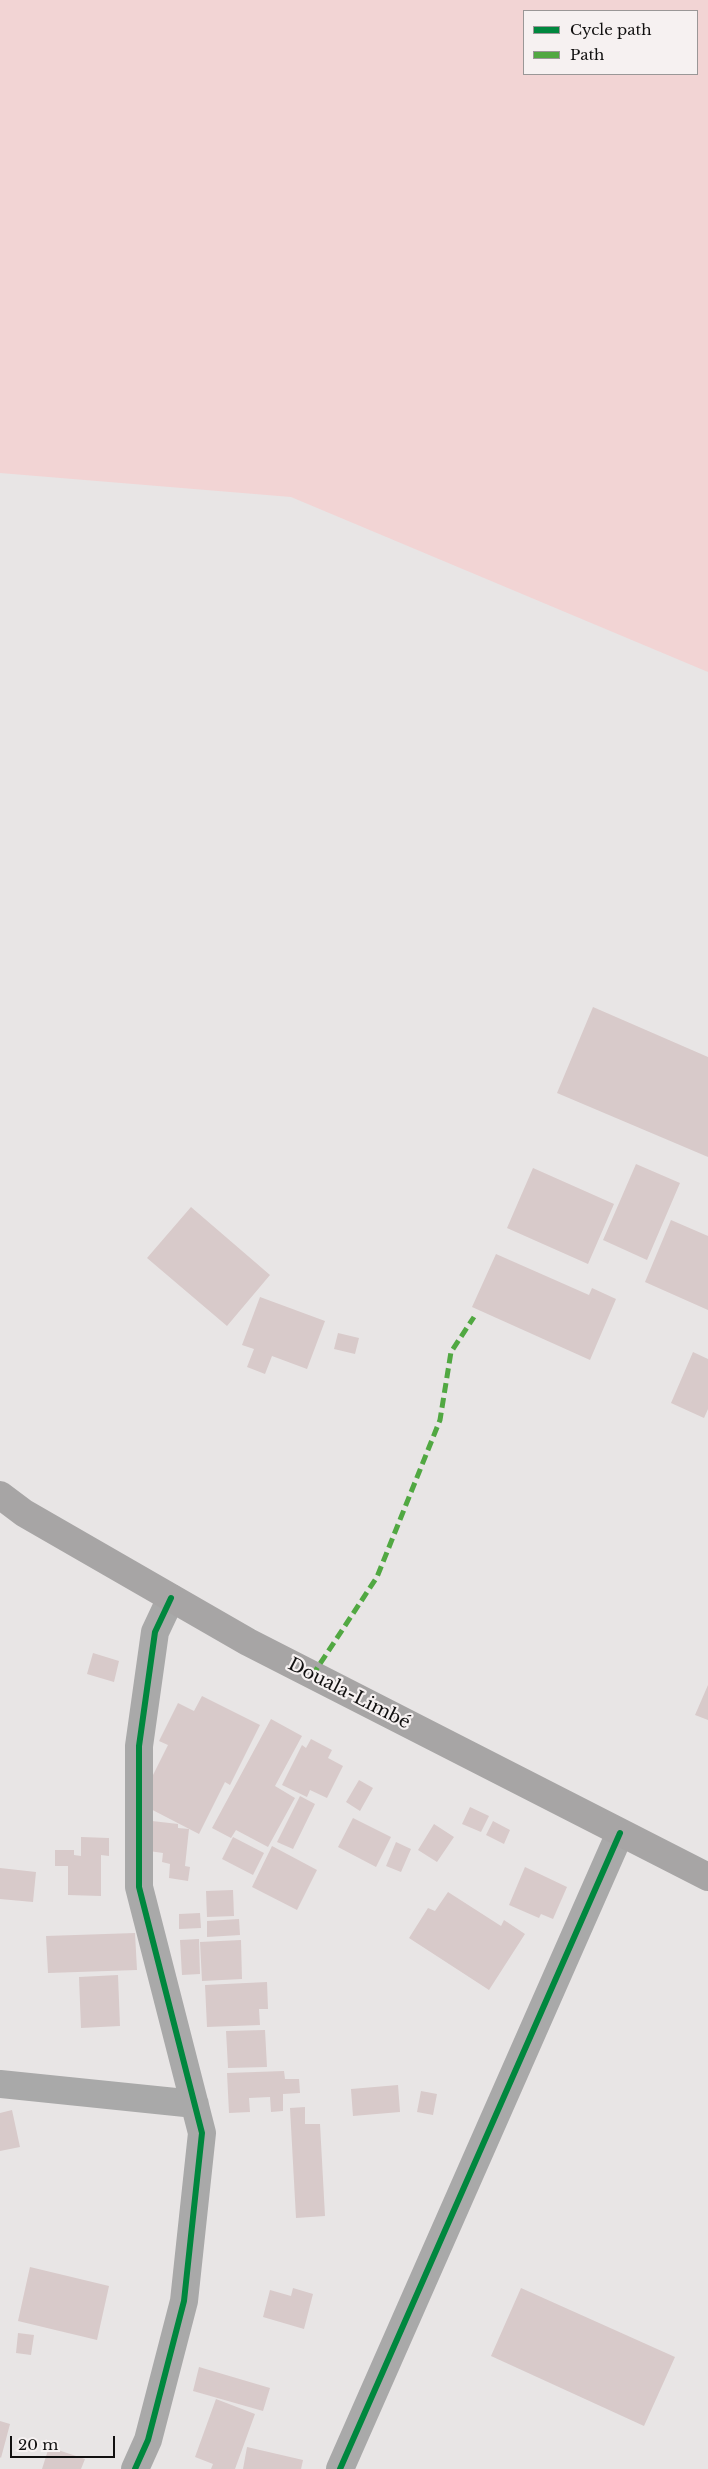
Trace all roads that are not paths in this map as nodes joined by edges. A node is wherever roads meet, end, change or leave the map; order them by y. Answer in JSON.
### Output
{"nodes":[{"id":1,"x":0,"y":1495,"type":"edge"},
{"id":2,"x":171,"y":1598,"type":"junction"},
{"id":3,"x":620,"y":1833,"type":"junction"},
{"id":4,"x":708,"y":1877,"type":"edge"},
{"id":5,"x":0,"y":2084,"type":"edge"},
{"id":6,"x":195,"y":2104,"type":"junction"},
{"id":7,"x":135,"y":2469,"type":"edge"},
{"id":8,"x":340,"y":2469,"type":"edge"}],
"edges":[{"from":1,"to":2,"type":"highway","name":"Douala-Limbé"},
{"from":2,"to":3,"type":"highway","name":"Douala-Limbé"},
{"from":2,"to":6,"type":"street"},
{"from":3,"to":4,"type":"highway","name":"Douala-Limbé"},
{"from":3,"to":8,"type":"street"},
{"from":5,"to":6,"type":"street"},
{"from":6,"to":7,"type":"street"}]}
